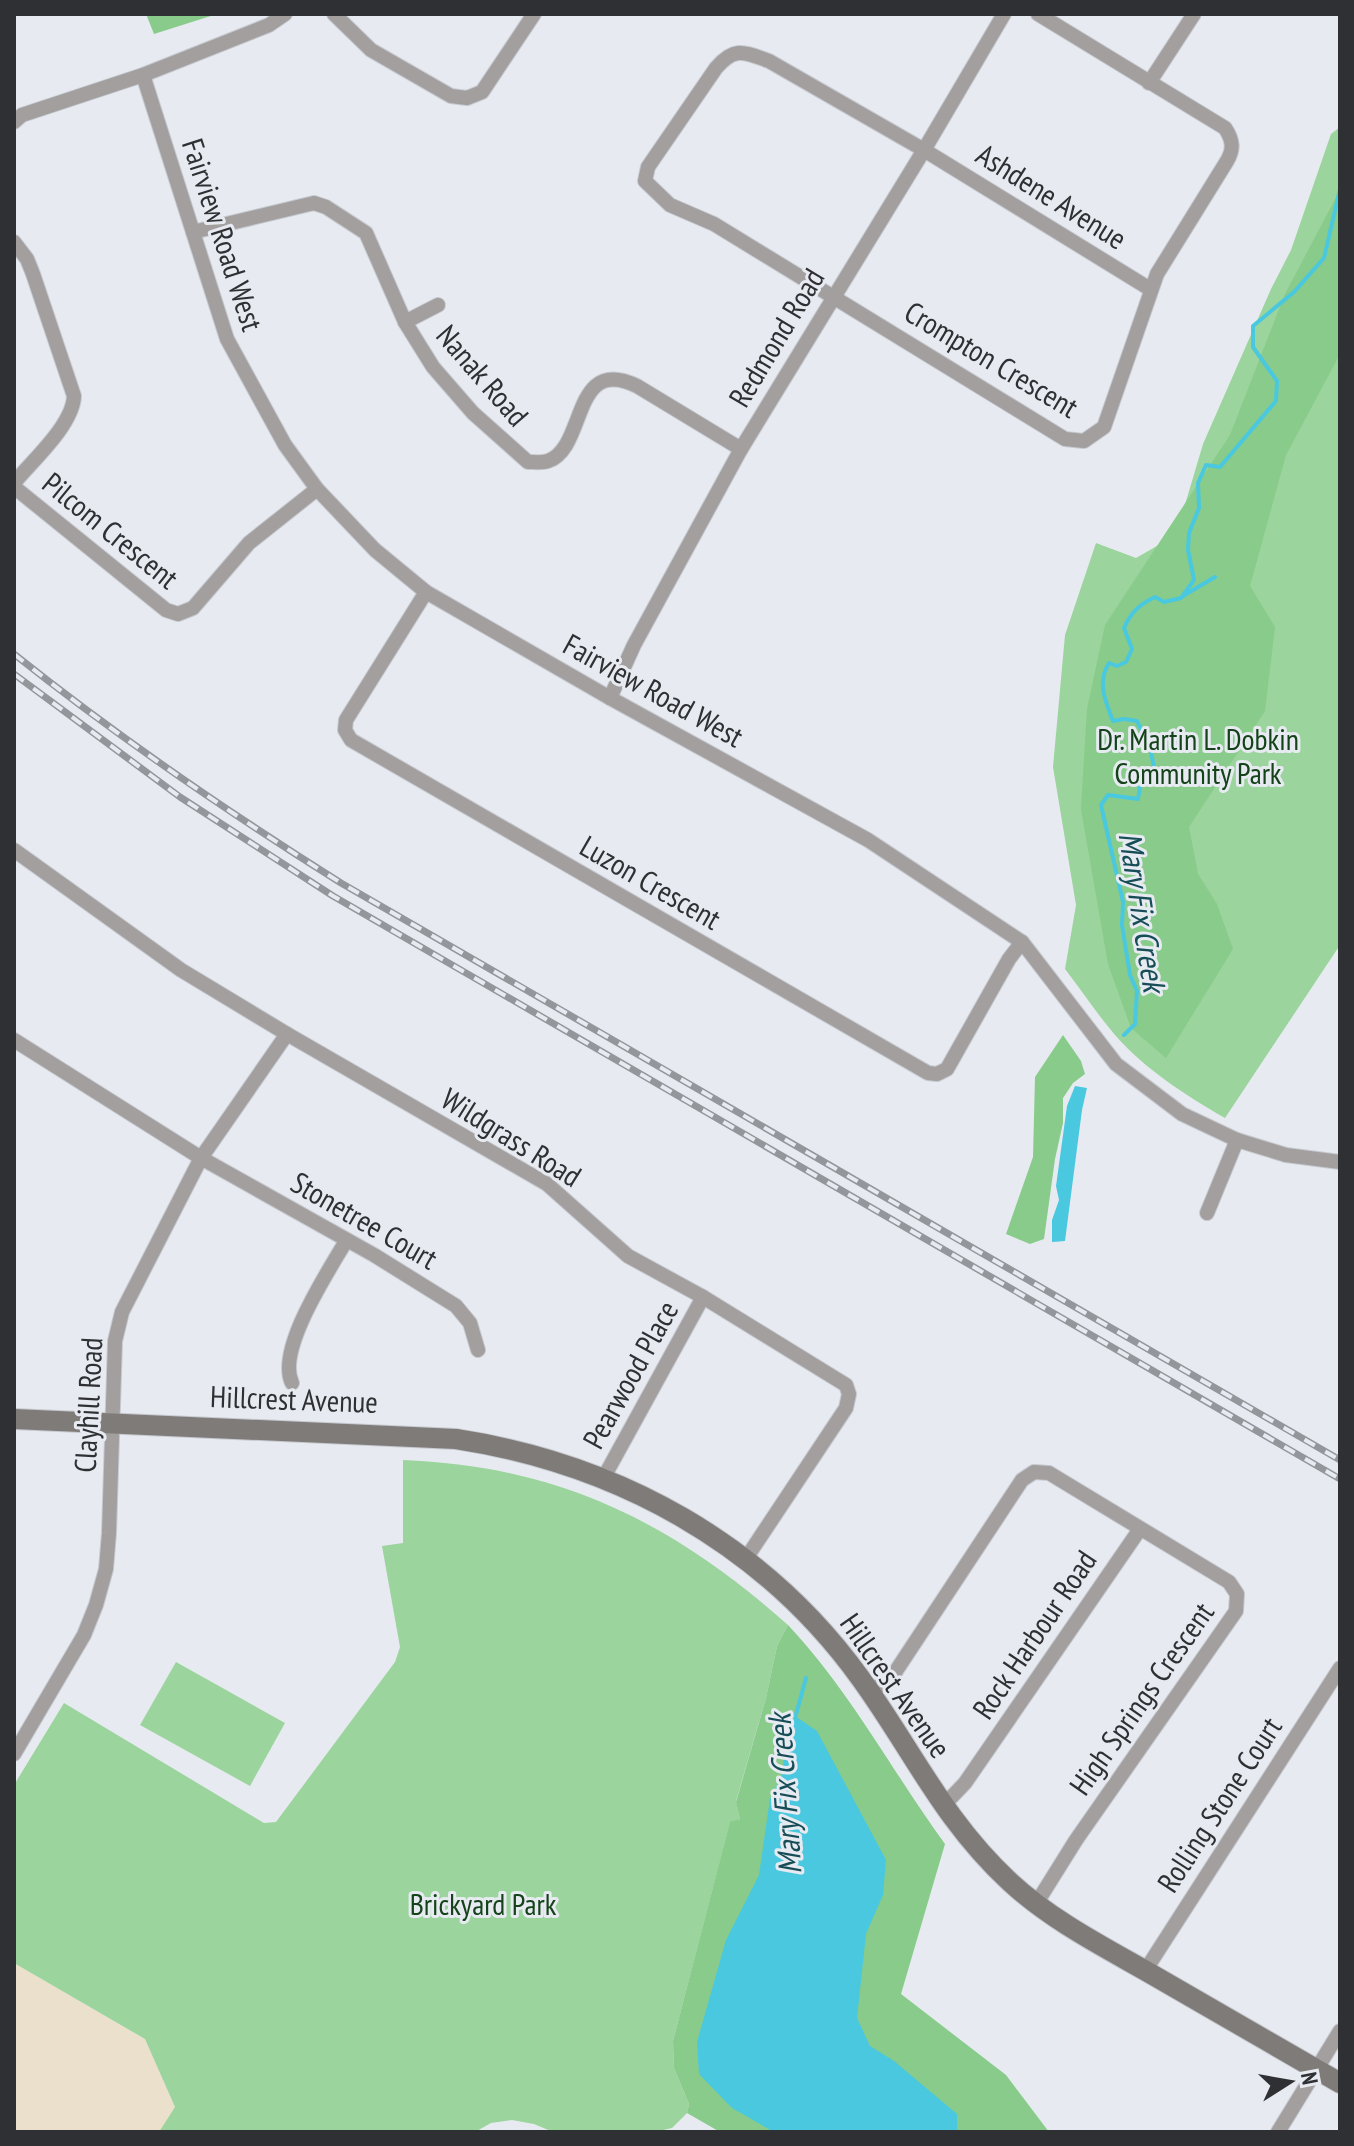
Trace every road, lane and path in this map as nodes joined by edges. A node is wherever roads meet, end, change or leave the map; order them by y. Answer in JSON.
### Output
{"nodes":[{"id":1,"x":285,"y":14,"type":"edge"},
{"id":2,"x":334,"y":14,"type":"edge"},
{"id":3,"x":534,"y":14,"type":"edge"},
{"id":4,"x":1004,"y":14,"type":"edge"},
{"id":5,"x":1038,"y":14,"type":"edge"},
{"id":6,"x":1194,"y":14,"type":"edge"},
{"id":7,"x":143,"y":75,"type":"junction"},
{"id":8,"x":1149,"y":83,"type":"junction"},
{"id":9,"x":14,"y":122,"type":"edge"},
{"id":10,"x":924,"y":150,"type":"junction"},
{"id":11,"x":193,"y":232,"type":"junction"},
{"id":12,"x":14,"y":242,"type":"edge"},
{"id":13,"x":1150,"y":289,"type":"junction"},
{"id":14,"x":832,"y":296,"type":"junction"},
{"id":15,"x":438,"y":305,"type":"dead end"},
{"id":16,"x":405,"y":322,"type":"junction"},
{"id":17,"x":741,"y":449,"type":"junction"},
{"id":18,"x":14,"y":485,"type":"edge"},
{"id":19,"x":317,"y":489,"type":"junction"},
{"id":20,"x":426,"y":592,"type":"junction"},
{"id":21,"x":610,"y":698,"type":"junction"},
{"id":22,"x":14,"y":850,"type":"edge"},
{"id":23,"x":1022,"y":942,"type":"junction"},
{"id":24,"x":287,"y":1034,"type":"junction"},
{"id":25,"x":14,"y":1040,"type":"edge"},
{"id":26,"x":1237,"y":1140,"type":"junction"},
{"id":27,"x":201,"y":1158,"type":"junction"},
{"id":28,"x":1340,"y":1162,"type":"edge"},
{"id":29,"x":1207,"y":1213,"type":"dead end"},
{"id":30,"x":346,"y":1241,"type":"junction"},
{"id":31,"x":703,"y":1297,"type":"junction"},
{"id":32,"x":478,"y":1350,"type":"dead end"},
{"id":33,"x":292,"y":1383,"type":"dead end"},
{"id":34,"x":14,"y":1419,"type":"edge"},
{"id":35,"x":111,"y":1423,"type":"junction"},
{"id":36,"x":604,"y":1477,"type":"junction"},
{"id":37,"x":1140,"y":1529,"type":"junction"},
{"id":38,"x":745,"y":1560,"type":"junction"},
{"id":39,"x":1340,"y":1668,"type":"edge"},
{"id":40,"x":870,"y":1693,"type":"junction"},
{"id":41,"x":14,"y":1754,"type":"edge"},
{"id":42,"x":943,"y":1806,"type":"junction"},
{"id":43,"x":1036,"y":1904,"type":"junction"},
{"id":44,"x":1145,"y":1971,"type":"junction"},
{"id":45,"x":1340,"y":2031,"type":"edge"},
{"id":46,"x":1315,"y":2069,"type":"junction"},
{"id":47,"x":1340,"y":2083,"type":"edge"},
{"id":48,"x":1278,"y":2132,"type":"edge"}],
"edges":[{"from":1,"to":7,"type":"street"},
{"from":2,"to":3,"type":"street"},
{"from":4,"to":10,"type":"street","name":"Redmond Road"},
{"from":5,"to":8,"type":"street","name":"Crompton Crescent"},
{"from":6,"to":8,"type":"street"},
{"from":7,"to":9,"type":"street"},
{"from":7,"to":11,"type":"street","name":"Fairview Road West"},
{"from":8,"to":13,"type":"street","name":"Crompton Crescent"},
{"from":10,"to":13,"type":"street","name":"Ashdene Avenue"},
{"from":10,"to":14,"type":"street","name":"Redmond Road"},
{"from":10,"to":14,"type":"street","name":"Ashdene Avenue"},
{"from":11,"to":16,"type":"street","name":"Nanak Road"},
{"from":11,"to":19,"type":"street","name":"Fairview Road West"},
{"from":12,"to":18,"type":"street","name":"Pilcom Crescent"},
{"from":13,"to":14,"type":"street","name":"Crompton Crescent"},
{"from":14,"to":17,"type":"street","name":"Redmond Road"},
{"from":15,"to":16,"type":"street"},
{"from":16,"to":17,"type":"street","name":"Nanak Road"},
{"from":17,"to":21,"type":"street","name":"Redmond Road"},
{"from":18,"to":19,"type":"street","name":"Pilcom Crescent"},
{"from":19,"to":20,"type":"street","name":"Fairview Road West"},
{"from":20,"to":21,"type":"street","name":"Fairview Road West"},
{"from":20,"to":23,"type":"street","name":"Luzon Crescent"},
{"from":21,"to":23,"type":"street","name":"Fairview Road West"},
{"from":22,"to":24,"type":"street","name":"Wildgrass Road"},
{"from":23,"to":26,"type":"street","name":"Fairview Road West"},
{"from":24,"to":27,"type":"street","name":"Clayhill Road"},
{"from":24,"to":31,"type":"street","name":"Wildgrass Road"},
{"from":25,"to":27,"type":"street","name":"Stonetree Court"},
{"from":26,"to":28,"type":"street","name":"Fairview Road West"},
{"from":26,"to":29,"type":"street"},
{"from":27,"to":30,"type":"street","name":"Stonetree Court"},
{"from":27,"to":35,"type":"street","name":"Clayhill Road"},
{"from":30,"to":32,"type":"street","name":"Stonetree Court"},
{"from":30,"to":33,"type":"street"},
{"from":31,"to":36,"type":"street","name":"Pearwood Place"},
{"from":31,"to":38,"type":"street","name":"Wildgrass Road"},
{"from":34,"to":35,"type":"street","name":"Hillcrest Avenue"},
{"from":35,"to":36,"type":"street","name":"Hillcrest Avenue"},
{"from":35,"to":41,"type":"street","name":"Clayhill Road"},
{"from":36,"to":38,"type":"street","name":"Hillcrest Avenue"},
{"from":37,"to":40,"type":"street","name":"High Springs Crescent"},
{"from":37,"to":42,"type":"street","name":"Rock Harbour Road"},
{"from":37,"to":43,"type":"street","name":"High Springs Crescent"},
{"from":38,"to":40,"type":"street","name":"Hillcrest Avenue"},
{"from":39,"to":44,"type":"street","name":"Rolling Stone Court"},
{"from":40,"to":42,"type":"street","name":"Hillcrest Avenue"},
{"from":42,"to":43,"type":"street","name":"Hillcrest Avenue"},
{"from":43,"to":44,"type":"street","name":"Hillcrest Avenue"},
{"from":44,"to":46,"type":"street","name":"Hillcrest Avenue"},
{"from":45,"to":46,"type":"street"},
{"from":46,"to":47,"type":"street","name":"Hillcrest Avenue"},
{"from":46,"to":48,"type":"street"}]}
